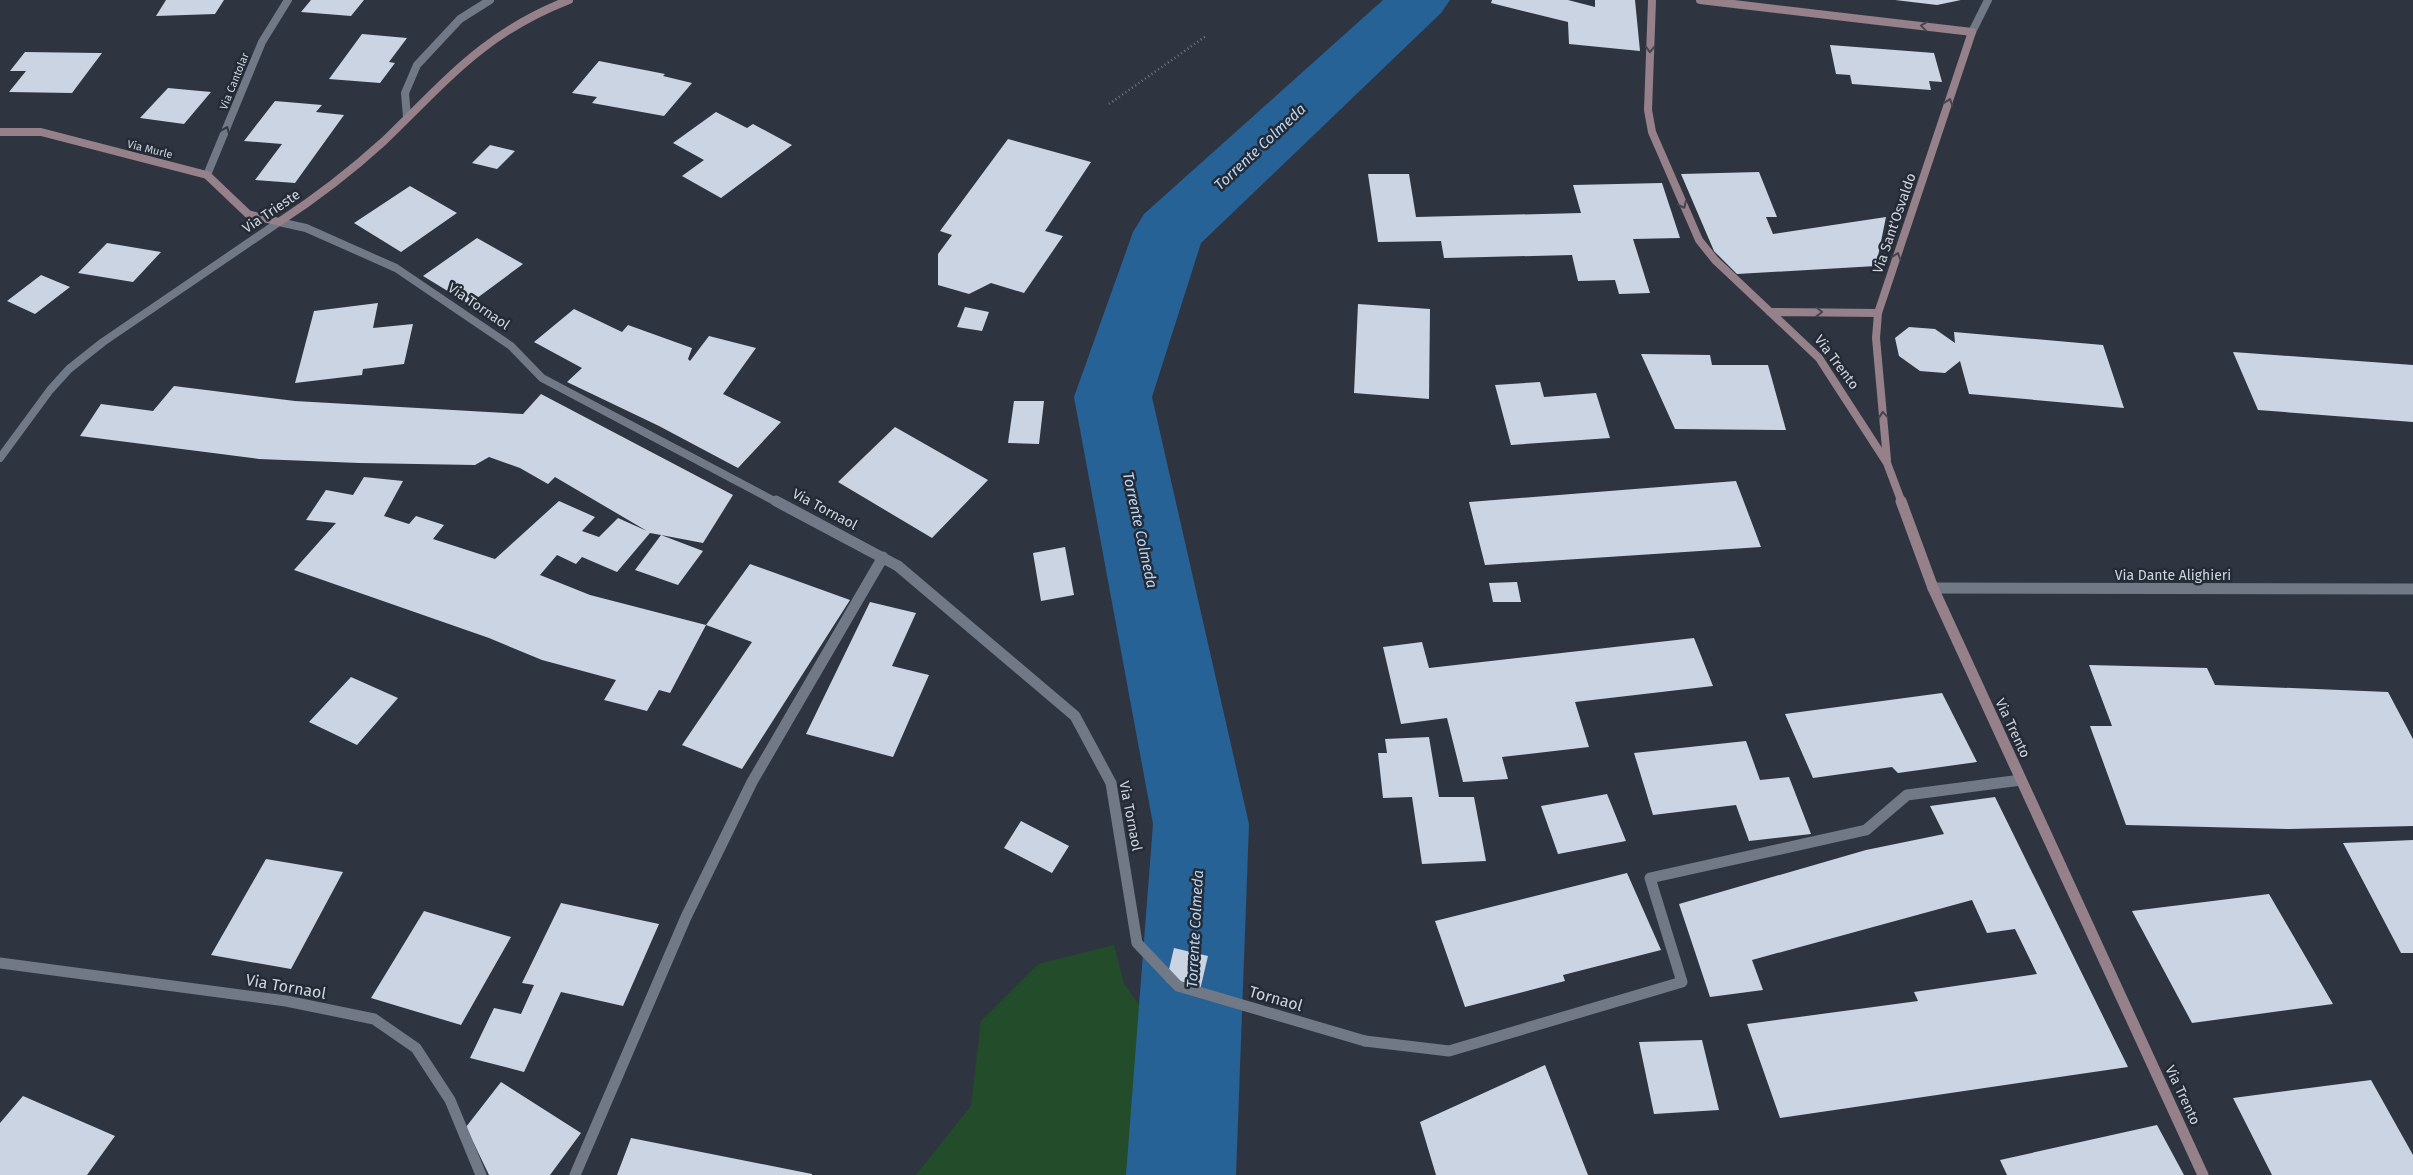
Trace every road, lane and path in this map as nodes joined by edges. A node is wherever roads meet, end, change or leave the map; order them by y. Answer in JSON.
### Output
{"nodes":[{"id":1,"x":288,"y":0,"type":"edge"},
{"id":2,"x":490,"y":0,"type":"edge"},
{"id":3,"x":569,"y":0,"type":"edge"},
{"id":4,"x":1652,"y":0,"type":"edge"},
{"id":5,"x":1700,"y":0,"type":"edge"},
{"id":6,"x":1988,"y":0,"type":"edge"},
{"id":7,"x":1972,"y":32,"type":"junction"},
{"id":8,"x":1206,"y":36,"type":"dead end"},
{"id":9,"x":1109,"y":104,"type":"dead end"},
{"id":10,"x":407,"y":116,"type":"junction"},
{"id":11,"x":0,"y":132,"type":"edge"},
{"id":12,"x":207,"y":175,"type":"junction"},
{"id":13,"x":279,"y":222,"type":"junction"},
{"id":14,"x":1770,"y":312,"type":"junction"},
{"id":15,"x":1878,"y":313,"type":"junction"},
{"id":16,"x":0,"y":458,"type":"edge"},
{"id":17,"x":1887,"y":463,"type":"junction"},
{"id":18,"x":883,"y":557,"type":"junction"},
{"id":19,"x":1933,"y":588,"type":"junction"},
{"id":20,"x":2413,"y":589,"type":"edge"},
{"id":21,"x":2021,"y":780,"type":"junction"},
{"id":22,"x":0,"y":963,"type":"edge"},
{"id":23,"x":1178,"y":986,"type":"joint"},
{"id":24,"x":481,"y":1175,"type":"edge"},
{"id":25,"x":575,"y":1175,"type":"edge"},
{"id":26,"x":2203,"y":1175,"type":"edge"}],
"edges":[{"from":12,"to":1,"type":"street","name":"Via Cantolar","one_way":true},
{"from":2,"to":10,"type":"street"},
{"from":3,"to":10,"type":"main road","name":"Via Trieste"},
{"from":4,"to":14,"type":"main road","name":"Via Trento","one_way":true},
{"from":7,"to":5,"type":"main road","one_way":true},
{"from":6,"to":7,"type":"street","name":"Via Sant'Osvaldo"},
{"from":15,"to":7,"type":"main road","name":"Via Sant'Osvaldo","one_way":true},
{"from":8,"to":9,"type":"path"},
{"from":10,"to":13,"type":"main road","name":"Via Trieste"},
{"from":11,"to":12,"type":"main road","name":"Via Murle"},
{"from":12,"to":13,"type":"main road","name":"Via Murle"},
{"from":13,"to":16,"type":"street","name":"Via Trieste"},
{"from":13,"to":18,"type":"street","name":"Via Tornaol"},
{"from":14,"to":15,"type":"main road","name":"Via Trento","one_way":true},
{"from":14,"to":17,"type":"main road","name":"Via Trento"},
{"from":17,"to":15,"type":"main road","name":"Via Sant'Osvaldo","one_way":true},
{"from":17,"to":19,"type":"main road","name":"Via Trento"},
{"from":18,"to":23,"type":"street","name":"Via Tornaol"},
{"from":18,"to":25,"type":"street"},
{"from":19,"to":20,"type":"street","name":"Via Dante Alighieri"},
{"from":19,"to":21,"type":"main road","name":"Via Trento"},
{"from":21,"to":23,"type":"street","name":"Tornaol"},
{"from":21,"to":26,"type":"main road","name":"Via Trento"},
{"from":22,"to":24,"type":"street","name":"Via Tornaol"}]}
